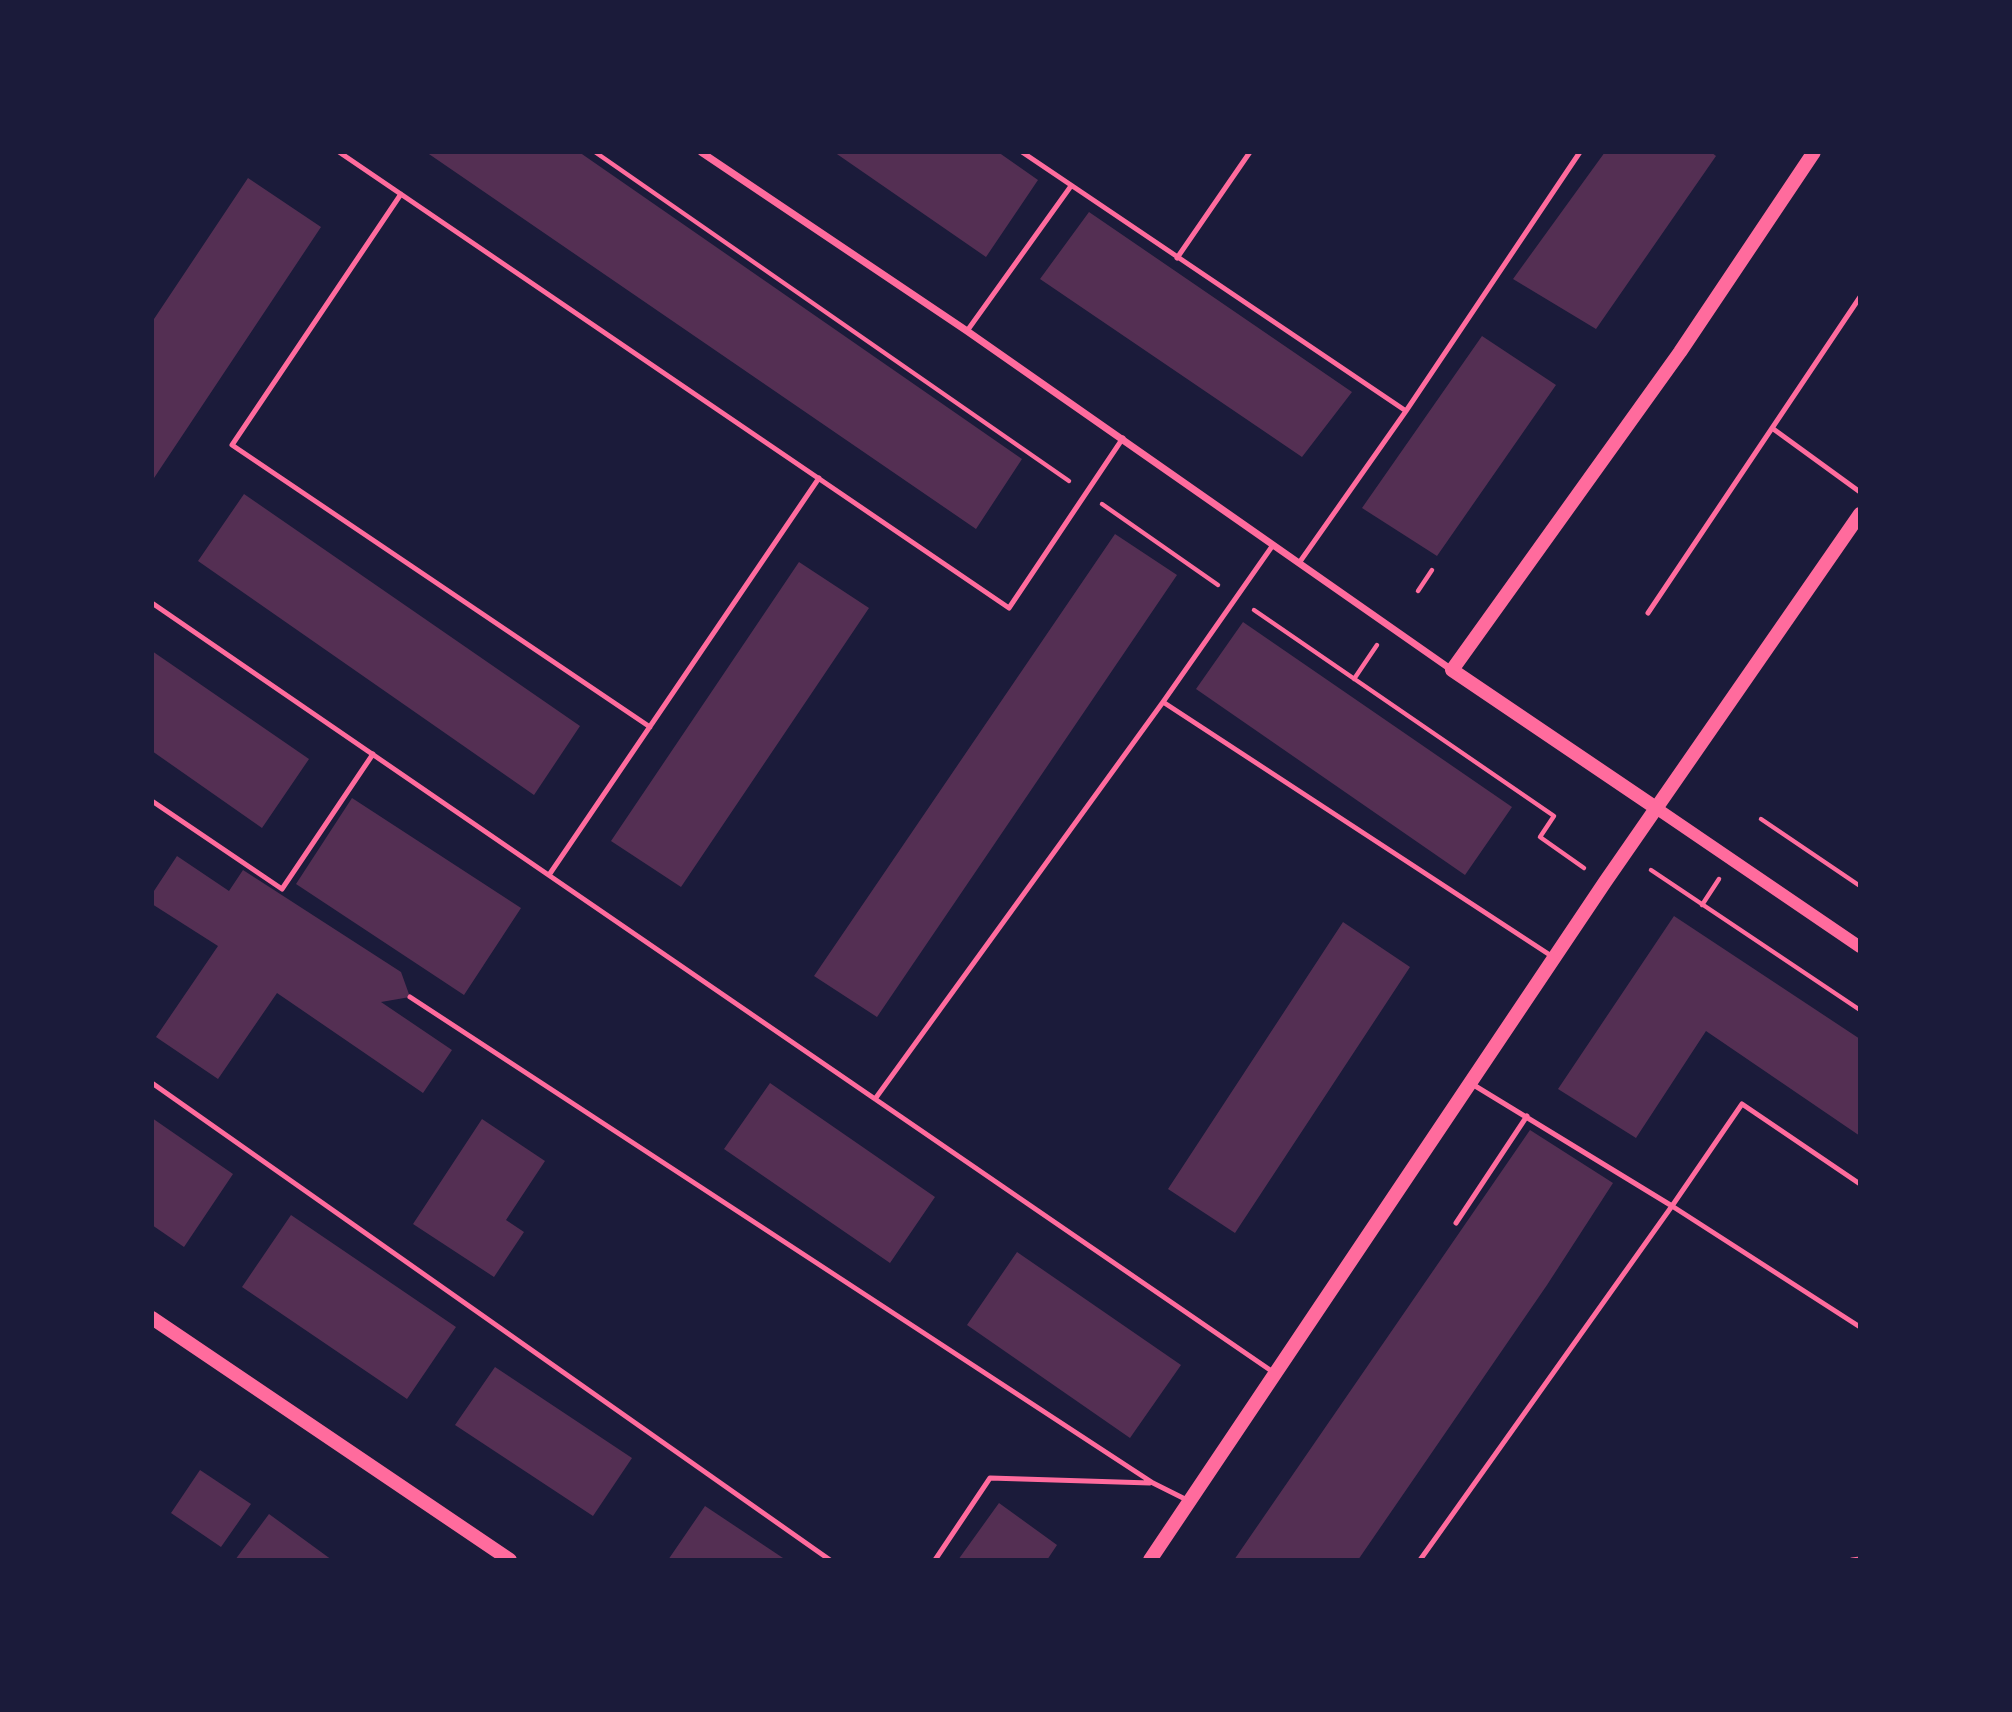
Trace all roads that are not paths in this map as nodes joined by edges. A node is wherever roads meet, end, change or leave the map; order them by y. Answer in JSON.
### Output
{"nodes":[{"id":1,"x":339,"y":152,"type":"edge"},
{"id":2,"x":701,"y":152,"type":"edge"},
{"id":3,"x":1022,"y":152,"type":"edge"},
{"id":4,"x":1250,"y":152,"type":"edge"},
{"id":5,"x":1580,"y":152,"type":"edge"},
{"id":6,"x":1814,"y":152,"type":"edge"},
{"id":7,"x":1071,"y":186,"type":"junction"},
{"id":8,"x":401,"y":194,"type":"junction"},
{"id":9,"x":1177,"y":258,"type":"junction"},
{"id":10,"x":1860,"y":297,"type":"edge"},
{"id":11,"x":967,"y":331,"type":"junction"},
{"id":12,"x":1406,"y":411,"type":"junction"},
{"id":13,"x":1772,"y":428,"type":"junction"},
{"id":14,"x":1123,"y":438,"type":"junction"},
{"id":15,"x":819,"y":478,"type":"junction"},
{"id":16,"x":1860,"y":492,"type":"edge"},
{"id":17,"x":1858,"y":520,"type":"edge"},
{"id":18,"x":1273,"y":545,"type":"junction"},
{"id":19,"x":1299,"y":563,"type":"junction"},
{"id":20,"x":152,"y":603,"type":"edge"},
{"id":21,"x":1648,"y":613,"type":"dead end"},
{"id":22,"x":1452,"y":670,"type":"junction"},
{"id":23,"x":1163,"y":702,"type":"junction"},
{"id":24,"x":650,"y":727,"type":"junction"},
{"id":25,"x":373,"y":754,"type":"junction"},
{"id":26,"x":152,"y":801,"type":"edge"},
{"id":27,"x":1656,"y":807,"type":"junction"},
{"id":28,"x":549,"y":875,"type":"junction"},
{"id":29,"x":1860,"y":947,"type":"edge"},
{"id":30,"x":1554,"y":958,"type":"junction"},
{"id":31,"x":410,"y":997,"type":"dead end"},
{"id":32,"x":1469,"y":1082,"type":"junction"},
{"id":33,"x":152,"y":1083,"type":"edge"},
{"id":34,"x":875,"y":1099,"type":"junction"},
{"id":35,"x":1527,"y":1116,"type":"junction"},
{"id":36,"x":1860,"y":1185,"type":"edge"},
{"id":37,"x":1672,"y":1206,"type":"junction"},
{"id":38,"x":1456,"y":1223,"type":"dead end"},
{"id":39,"x":152,"y":1318,"type":"edge"},
{"id":40,"x":1860,"y":1327,"type":"edge"},
{"id":41,"x":1275,"y":1374,"type":"junction"},
{"id":42,"x":1153,"y":1483,"type":"junction"},
{"id":43,"x":1190,"y":1501,"type":"junction"},
{"id":44,"x":1860,"y":1559,"type":"edge"},
{"id":45,"x":510,"y":1560,"type":"edge"},
{"id":46,"x":830,"y":1560,"type":"edge"},
{"id":47,"x":935,"y":1560,"type":"edge"},
{"id":48,"x":1150,"y":1560,"type":"edge"},
{"id":49,"x":1420,"y":1560,"type":"edge"},
{"id":50,"x":1852,"y":1560,"type":"edge"}],
"edges":[{"from":1,"to":8,"type":"lane"},
{"from":2,"to":11,"type":"street"},
{"from":3,"to":7,"type":"lane"},
{"from":4,"to":9,"type":"lane"},
{"from":5,"to":12,"type":"lane"},
{"from":6,"to":22,"type":"main road"},
{"from":7,"to":9,"type":"lane"},
{"from":7,"to":11,"type":"lane"},
{"from":8,"to":15,"type":"lane"},
{"from":8,"to":24,"type":"lane"},
{"from":9,"to":12,"type":"lane"},
{"from":10,"to":13,"type":"lane"},
{"from":11,"to":14,"type":"street"},
{"from":12,"to":19,"type":"lane"},
{"from":13,"to":16,"type":"lane"},
{"from":13,"to":21,"type":"lane"},
{"from":14,"to":15,"type":"lane"},
{"from":14,"to":18,"type":"street"},
{"from":15,"to":24,"type":"lane"},
{"from":17,"to":27,"type":"main road"},
{"from":18,"to":19,"type":"street"},
{"from":18,"to":23,"type":"lane"},
{"from":19,"to":22,"type":"street"},
{"from":20,"to":25,"type":"lane"},
{"from":22,"to":27,"type":"main road"},
{"from":23,"to":30,"type":"lane"},
{"from":23,"to":34,"type":"lane"},
{"from":24,"to":28,"type":"lane"},
{"from":25,"to":26,"type":"lane"},
{"from":25,"to":28,"type":"lane"},
{"from":27,"to":29,"type":"street"},
{"from":27,"to":30,"type":"main road"},
{"from":28,"to":34,"type":"lane"},
{"from":30,"to":32,"type":"main road"},
{"from":31,"to":42,"type":"lane"},
{"from":32,"to":35,"type":"lane"},
{"from":32,"to":41,"type":"main road"},
{"from":33,"to":46,"type":"lane"},
{"from":34,"to":41,"type":"lane"},
{"from":35,"to":37,"type":"lane"},
{"from":35,"to":38,"type":"lane"},
{"from":36,"to":37,"type":"lane"},
{"from":37,"to":40,"type":"lane"},
{"from":37,"to":49,"type":"lane"},
{"from":39,"to":45,"type":"main road"},
{"from":41,"to":43,"type":"main road"},
{"from":42,"to":43,"type":"lane"},
{"from":42,"to":47,"type":"lane"},
{"from":43,"to":48,"type":"main road"},
{"from":44,"to":50,"type":"lane"}]}
